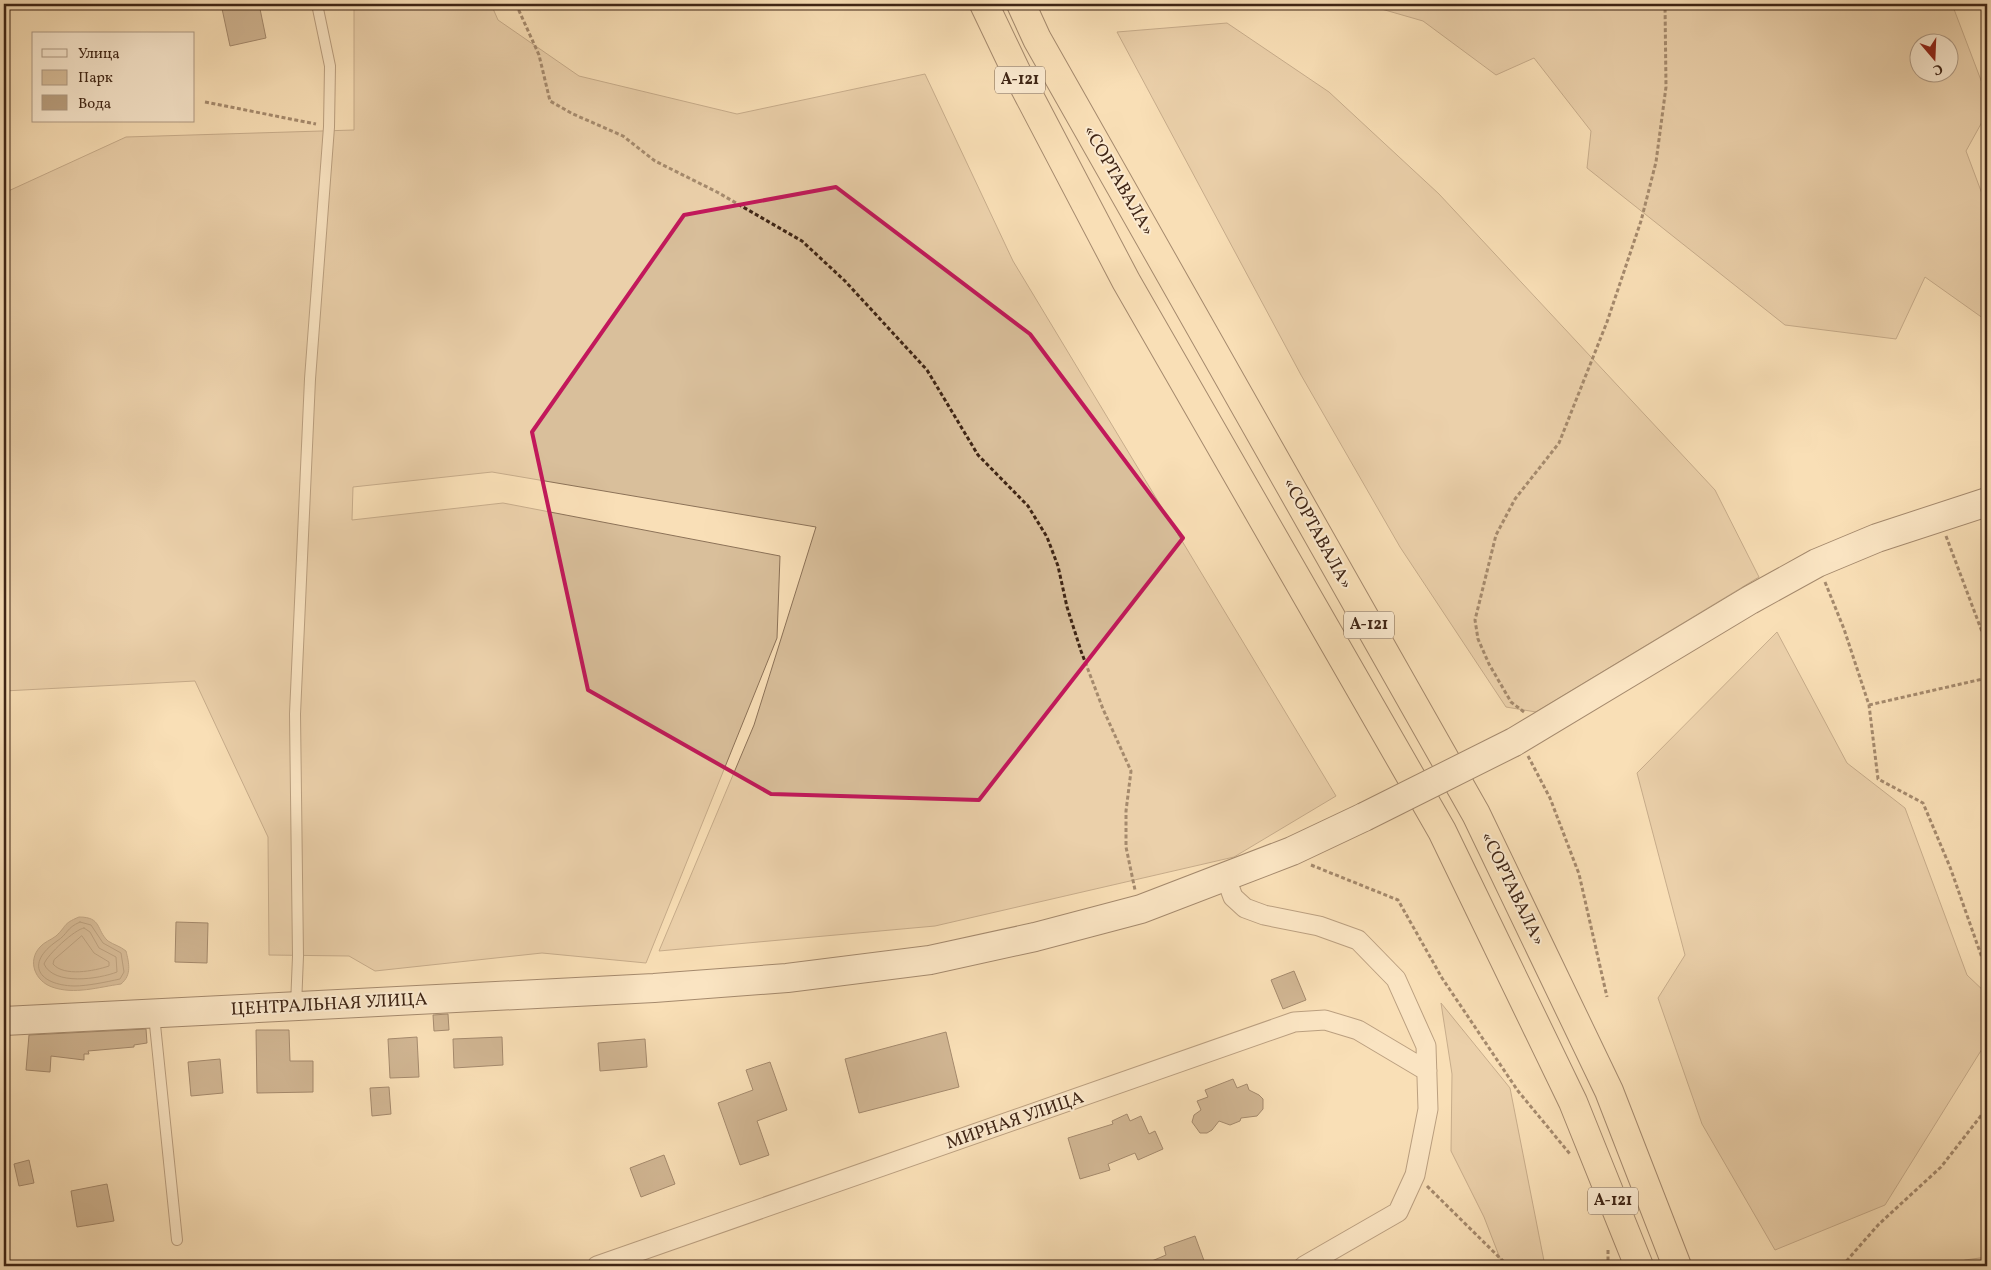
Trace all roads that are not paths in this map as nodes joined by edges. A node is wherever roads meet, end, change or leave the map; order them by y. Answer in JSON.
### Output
{"nodes":[{"id":1,"x":318,"y":4,"type":"edge"},
{"id":2,"x":984,"y":4,"type":"edge"},
{"id":3,"x":1021,"y":4,"type":"edge"},
{"id":4,"x":1987,"y":502,"type":"edge"},
{"id":5,"x":1226,"y":878,"type":"junction"},
{"id":6,"x":296,"y":1006,"type":"junction"},
{"id":7,"x":154,"y":1014,"type":"junction"},
{"id":8,"x":4,"y":1021,"type":"edge"},
{"id":9,"x":1427,"y":1071,"type":"junction"},
{"id":10,"x":177,"y":1240,"type":"dead end"},
{"id":11,"x":597,"y":1266,"type":"edge"},
{"id":12,"x":1304,"y":1266,"type":"edge"},
{"id":13,"x":1639,"y":1266,"type":"edge"},
{"id":14,"x":1677,"y":1266,"type":"edge"}],
"edges":[{"from":1,"to":6,"type":"lane"},
{"from":2,"to":13,"type":"highway","name":"«СОРТАВАЛА»","number":"А-121"},
{"from":3,"to":14,"type":"highway","name":"«СОРТАВАЛА»","number":"А-121"},
{"from":4,"to":5,"type":"street","name":"ЦЕНТРАЛЬНАЯ УЛИЦА","bridge":true},
{"from":5,"to":6,"type":"street","name":"ЦЕНТРАЛЬНАЯ УЛИЦА"},
{"from":5,"to":9,"type":"street"},
{"from":6,"to":7,"type":"street","name":"ЦЕНТРАЛЬНАЯ УЛИЦА"},
{"from":7,"to":8,"type":"street","name":"ЦЕНТРАЛЬНАЯ УЛИЦА"},
{"from":7,"to":10,"type":"lane"},
{"from":9,"to":11,"type":"street","name":"МИРНАЯ УЛИЦА"},
{"from":9,"to":12,"type":"street"}]}
